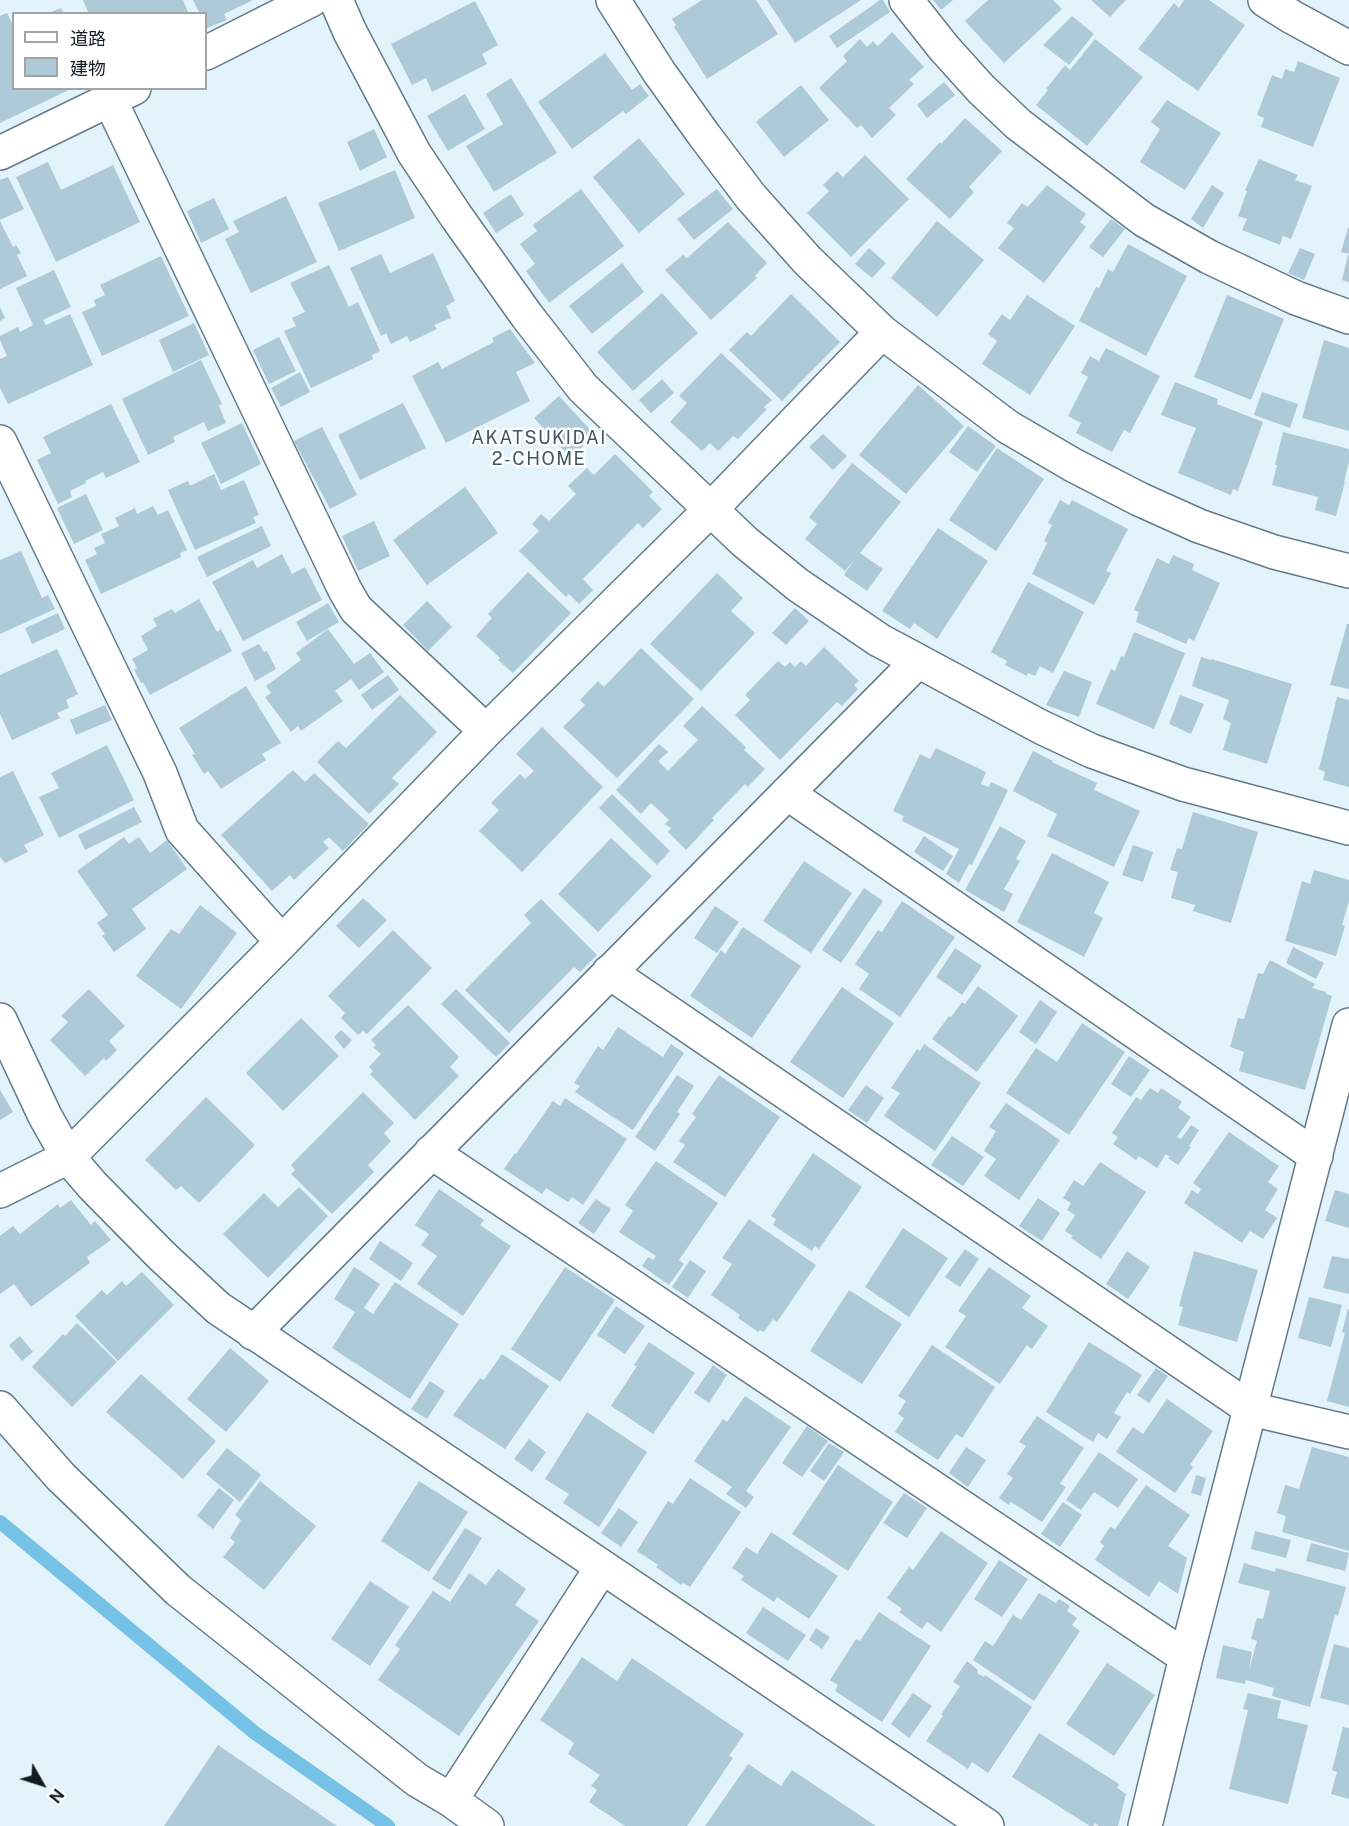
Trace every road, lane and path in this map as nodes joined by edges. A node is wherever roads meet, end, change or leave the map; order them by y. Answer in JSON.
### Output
{"nodes":[{"id":1,"x":312,"y":0,"type":"edge"},
{"id":2,"x":336,"y":0,"type":"edge"},
{"id":3,"x":613,"y":0,"type":"edge"},
{"id":4,"x":906,"y":0,"type":"edge"},
{"id":5,"x":1265,"y":0,"type":"edge"},
{"id":6,"x":1349,"y":48,"type":"edge"},
{"id":7,"x":207,"y":52,"type":"edge"},
{"id":8,"x":122,"y":94,"type":"edge"},
{"id":9,"x":0,"y":153,"type":"edge"},
{"id":10,"x":1349,"y":317,"type":"edge"},
{"id":11,"x":882,"y":332,"type":"junction"},
{"id":12,"x":0,"y":442,"type":"edge"},
{"id":13,"x":710,"y":510,"type":"junction"},
{"id":14,"x":1349,"y":571,"type":"edge"},
{"id":15,"x":918,"y":661,"type":"junction"},
{"id":16,"x":486,"y":731,"type":"junction"},
{"id":17,"x":787,"y":793,"type":"junction"},
{"id":18,"x":1349,"y":828,"type":"edge"},
{"id":19,"x":282,"y":942,"type":"junction"},
{"id":20,"x":609,"y":972,"type":"junction"},
{"id":21,"x":0,"y":1020,"type":"edge"},
{"id":22,"x":1349,"y":1025,"type":"edge"},
{"id":23,"x":431,"y":1152,"type":"junction"},
{"id":24,"x":1316,"y":1156,"type":"junction"},
{"id":25,"x":68,"y":1157,"type":"junction"},
{"id":26,"x":0,"y":1191,"type":"edge"},
{"id":27,"x":253,"y":1333,"type":"junction"},
{"id":28,"x":0,"y":1408,"type":"edge"},
{"id":29,"x":1251,"y":1409,"type":"junction"},
{"id":30,"x":1349,"y":1432,"type":"edge"},
{"id":31,"x":603,"y":1568,"type":"junction"},
{"id":32,"x":1186,"y":1657,"type":"junction"},
{"id":33,"x":451,"y":1800,"type":"junction"},
{"id":34,"x":487,"y":1826,"type":"edge"},
{"id":35,"x":987,"y":1826,"type":"edge"},
{"id":36,"x":1145,"y":1826,"type":"edge"}],
"edges":[{"from":1,"to":7,"type":"street"},
{"from":2,"to":13,"type":"street"},
{"from":3,"to":11,"type":"street"},
{"from":4,"to":10,"type":"street"},
{"from":5,"to":6,"type":"street"},
{"from":8,"to":9,"type":"street"},
{"from":8,"to":16,"type":"street"},
{"from":11,"to":13,"type":"street"},
{"from":11,"to":14,"type":"street"},
{"from":12,"to":19,"type":"street"},
{"from":13,"to":15,"type":"street"},
{"from":13,"to":16,"type":"street"},
{"from":15,"to":17,"type":"street"},
{"from":15,"to":18,"type":"street"},
{"from":16,"to":19,"type":"street"},
{"from":17,"to":20,"type":"street"},
{"from":17,"to":24,"type":"street"},
{"from":19,"to":25,"type":"street"},
{"from":20,"to":23,"type":"street"},
{"from":20,"to":29,"type":"street"},
{"from":21,"to":25,"type":"street"},
{"from":22,"to":24,"type":"street"},
{"from":23,"to":27,"type":"street"},
{"from":23,"to":32,"type":"street"},
{"from":24,"to":29,"type":"street"},
{"from":25,"to":26,"type":"street"},
{"from":25,"to":27,"type":"street"},
{"from":27,"to":31,"type":"street"},
{"from":28,"to":33,"type":"street"},
{"from":29,"to":30,"type":"street"},
{"from":29,"to":32,"type":"street"},
{"from":31,"to":33,"type":"street"},
{"from":31,"to":35,"type":"street"},
{"from":32,"to":36,"type":"street"},
{"from":33,"to":34,"type":"street"}]}
